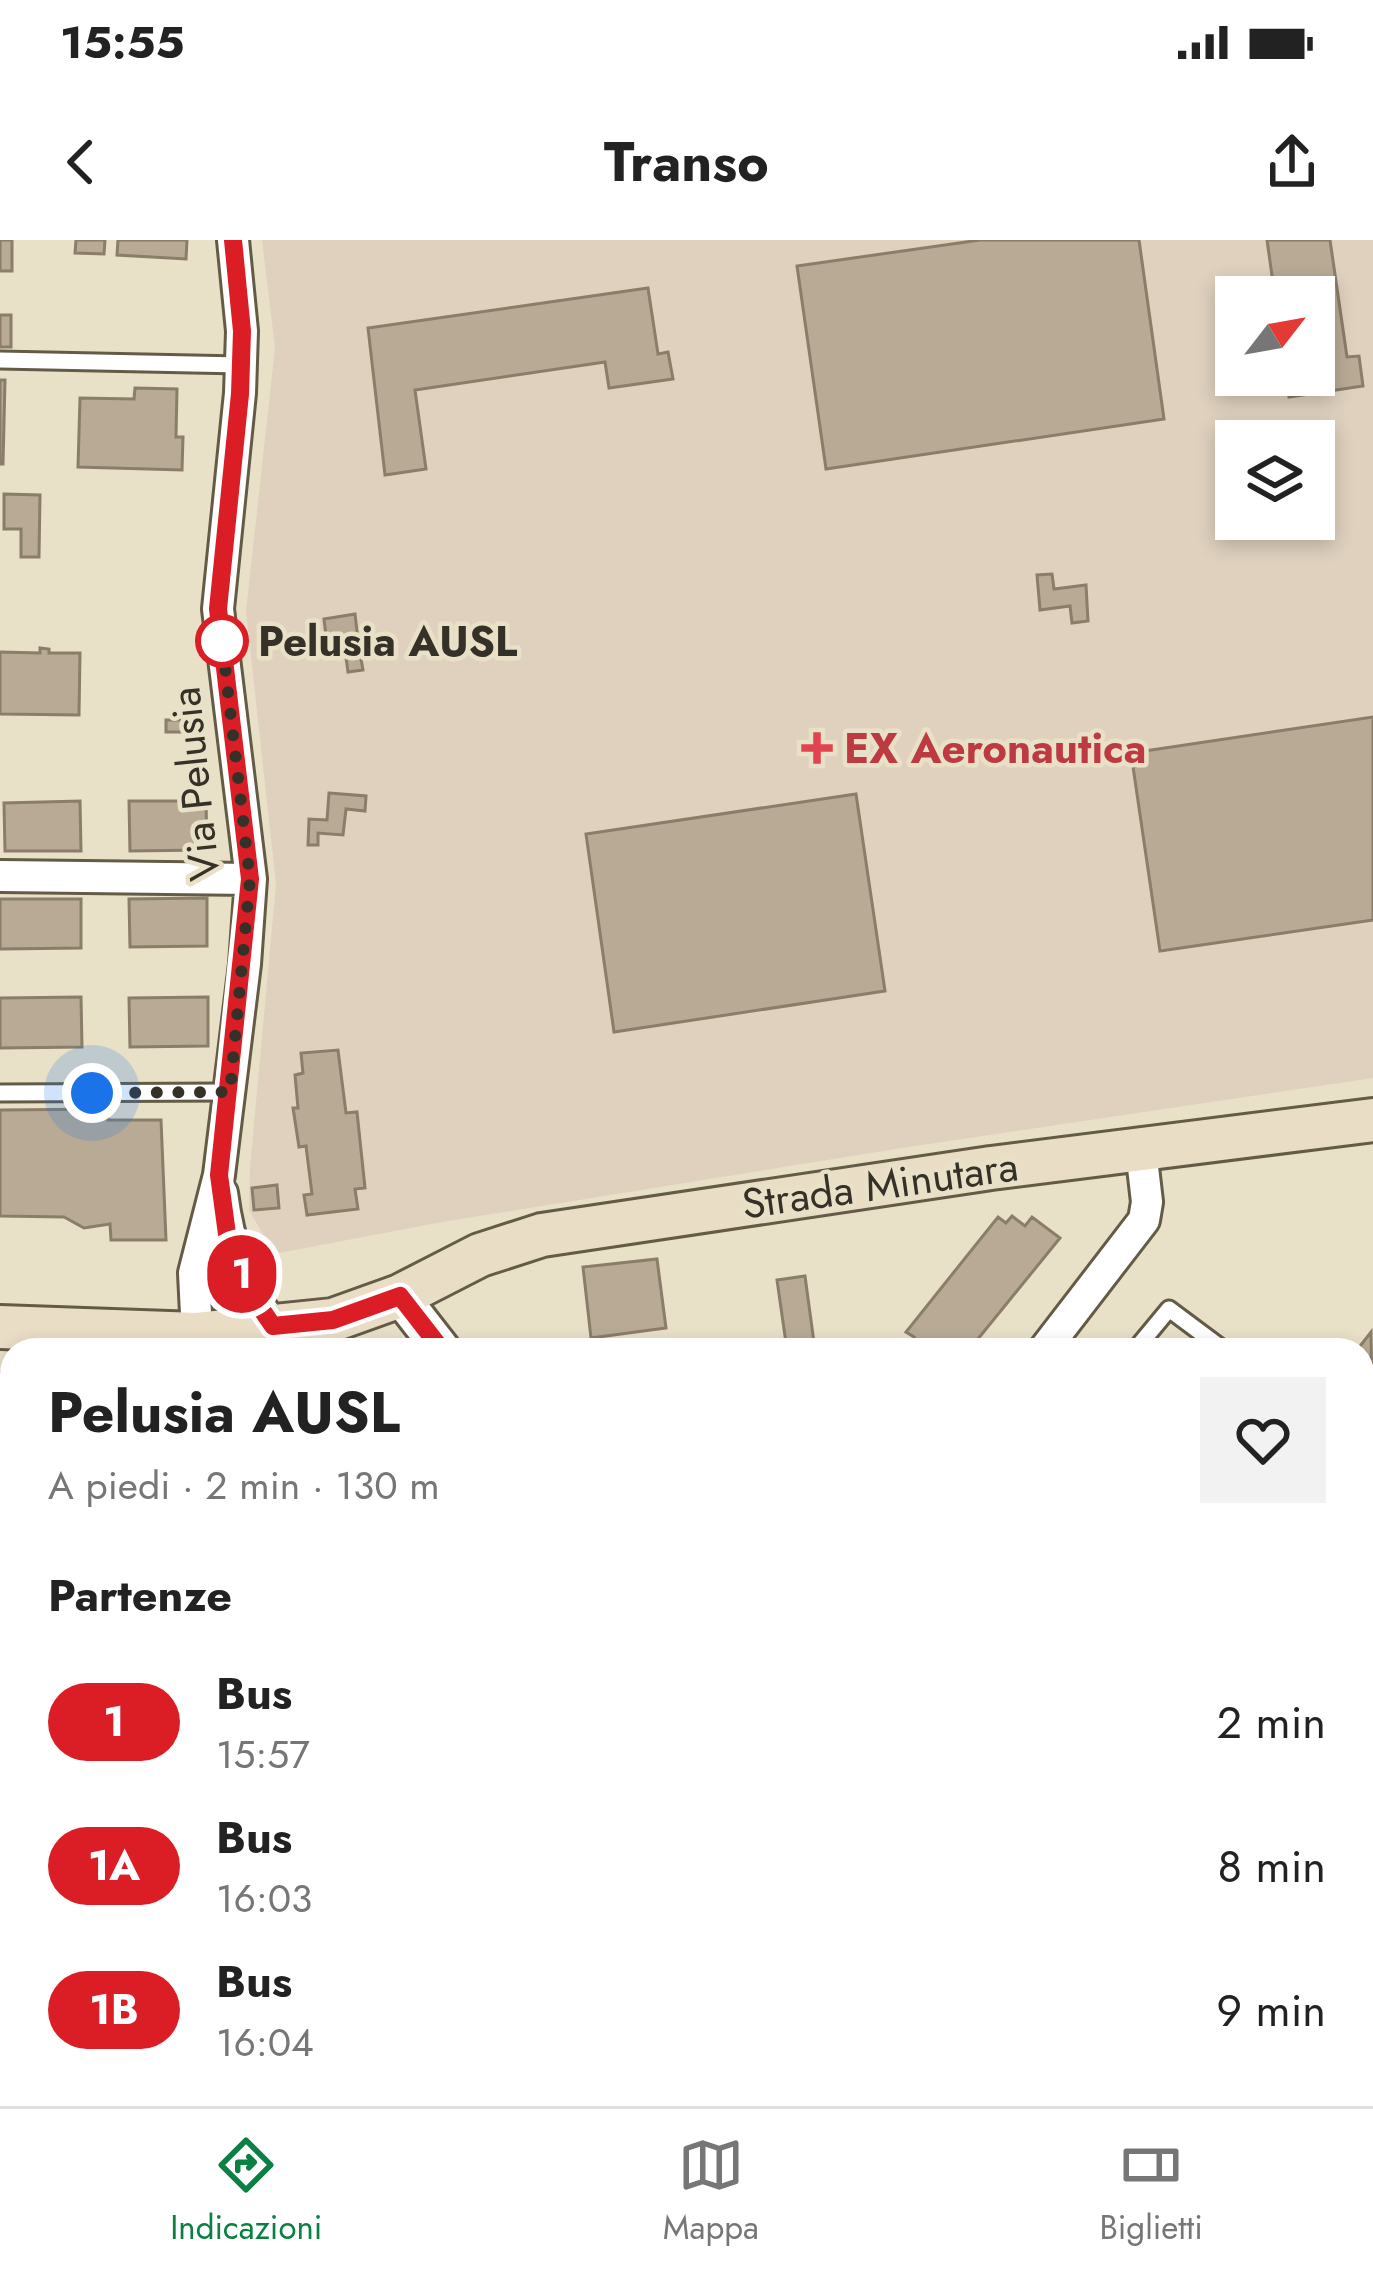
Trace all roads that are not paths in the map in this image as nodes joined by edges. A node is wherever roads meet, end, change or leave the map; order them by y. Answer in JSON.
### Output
{"nodes":[{"id":1,"x":233,"y":240,"type":"edge"},
{"id":2,"x":0,"y":360,"type":"edge"},
{"id":3,"x":241,"y":365,"type":"junction"},
{"id":4,"x":0,"y":876,"type":"edge"},
{"id":5,"x":250,"y":879,"type":"junction"},
{"id":6,"x":230,"y":1092,"type":"junction"},
{"id":7,"x":0,"y":1093,"type":"edge"},
{"id":8,"x":1373,"y":1120,"type":"edge"},
{"id":9,"x":1141,"y":1150,"type":"junction"},
{"id":10,"x":219,"y":1175,"type":"junction"},
{"id":11,"x":400,"y":1296,"type":"junction"},
{"id":12,"x":273,"y":1326,"type":"junction"},
{"id":13,"x":0,"y":1327,"type":"edge"},
{"id":14,"x":196,"y":1334,"type":"junction"},
{"id":15,"x":433,"y":1338,"type":"edge"},
{"id":16,"x":1053,"y":1338,"type":"edge"},
{"id":17,"x":1145,"y":1338,"type":"edge"},
{"id":18,"x":1208,"y":1338,"type":"edge"}],
"edges":[{"from":1,"to":3,"type":"street","name":"Via Pelusia"},
{"from":2,"to":3,"type":"lane"},
{"from":3,"to":5,"type":"street","name":"Via Pelusia"},
{"from":4,"to":5,"type":"street"},
{"from":5,"to":6,"type":"street","name":"Via Pelusia"},
{"from":6,"to":7,"type":"lane"},
{"from":6,"to":10,"type":"street","name":"Via Pelusia"},
{"from":8,"to":9,"type":"main road","name":"Strada Minutara"},
{"from":9,"to":11,"type":"main road","name":"Strada Minutara"},
{"from":9,"to":16,"type":"street"},
{"from":10,"to":12,"type":"street","name":"Via Pelusia"},
{"from":10,"to":14,"type":"street","name":"Via Pelusia"},
{"from":11,"to":12,"type":"main road","name":"Strada Minutara"},
{"from":11,"to":15,"type":"street"},
{"from":12,"to":14,"type":"main road","name":"Strada Minutara"},
{"from":13,"to":14,"type":"main road","name":"Strada Minutara"},
{"from":17,"to":18,"type":"lane"}]}
